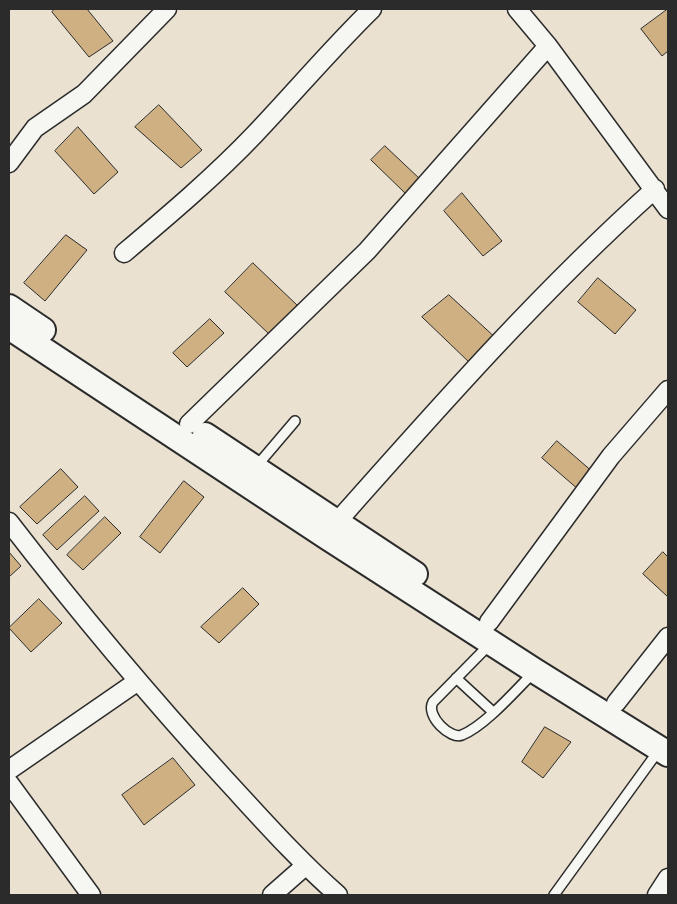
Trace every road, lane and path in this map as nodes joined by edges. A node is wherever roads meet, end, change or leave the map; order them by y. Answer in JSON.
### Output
{"nodes":[{"id":1,"x":167,"y":9,"type":"edge"},
{"id":2,"x":372,"y":9,"type":"edge"},
{"id":3,"x":517,"y":9,"type":"edge"},
{"id":4,"x":548,"y":46,"type":"junction"},
{"id":5,"x":9,"y":163,"type":"edge"},
{"id":6,"x":655,"y":189,"type":"junction"},
{"id":7,"x":668,"y":209,"type":"edge"},
{"id":8,"x":124,"y":253,"type":"dead end"},
{"id":9,"x":9,"y":307,"type":"edge"},
{"id":10,"x":9,"y":327,"type":"edge"},
{"id":11,"x":668,"y":390,"type":"edge"},
{"id":12,"x":295,"y":421,"type":"dead end"},
{"id":13,"x":189,"y":424,"type":"junction"},
{"id":14,"x":254,"y":468,"type":"junction"},
{"id":15,"x":9,"y":522,"type":"edge"},
{"id":16,"x":336,"y":523,"type":"junction"},
{"id":17,"x":490,"y":633,"type":"junction"},
{"id":18,"x":668,"y":637,"type":"edge"},
{"id":19,"x":535,"y":671,"type":"junction"},
{"id":20,"x":456,"y":678,"type":"junction"},
{"id":21,"x":138,"y":681,"type":"junction"},
{"id":22,"x":616,"y":702,"type":"junction"},
{"id":23,"x":493,"y":712,"type":"junction"},
{"id":24,"x":666,"y":745,"type":"edge"},
{"id":25,"x":9,"y":770,"type":"edge"},
{"id":26,"x":9,"y":783,"type":"edge"},
{"id":27,"x":305,"y":866,"type":"junction"},
{"id":28,"x":668,"y":878,"type":"edge"},
{"id":29,"x":91,"y":895,"type":"edge"},
{"id":30,"x":272,"y":895,"type":"edge"},
{"id":31,"x":338,"y":895,"type":"edge"},
{"id":32,"x":554,"y":895,"type":"edge"},
{"id":33,"x":657,"y":895,"type":"edge"}],
"edges":[{"from":1,"to":5,"type":"street"},
{"from":2,"to":8,"type":"street"},
{"from":3,"to":4,"type":"street"},
{"from":4,"to":6,"type":"street"},
{"from":4,"to":13,"type":"street"},
{"from":6,"to":7,"type":"street"},
{"from":6,"to":16,"type":"street"},
{"from":9,"to":13,"type":"street"},
{"from":10,"to":17,"type":"street"},
{"from":11,"to":17,"type":"street"},
{"from":12,"to":14,"type":"lane"},
{"from":13,"to":14,"type":"street"},
{"from":14,"to":16,"type":"street"},
{"from":15,"to":21,"type":"street"},
{"from":16,"to":17,"type":"street"},
{"from":17,"to":19,"type":"street"},
{"from":17,"to":20,"type":"lane"},
{"from":17,"to":22,"type":"street"},
{"from":18,"to":22,"type":"street"},
{"from":19,"to":23,"type":"lane"},
{"from":19,"to":24,"type":"street"},
{"from":20,"to":23,"type":"lane"},
{"from":20,"to":23,"type":"lane"},
{"from":21,"to":25,"type":"street"},
{"from":21,"to":27,"type":"street"},
{"from":22,"to":24,"type":"street"},
{"from":24,"to":32,"type":"lane"},
{"from":26,"to":29,"type":"street"},
{"from":27,"to":30,"type":"street"},
{"from":27,"to":31,"type":"street"},
{"from":28,"to":33,"type":"street"}]}
